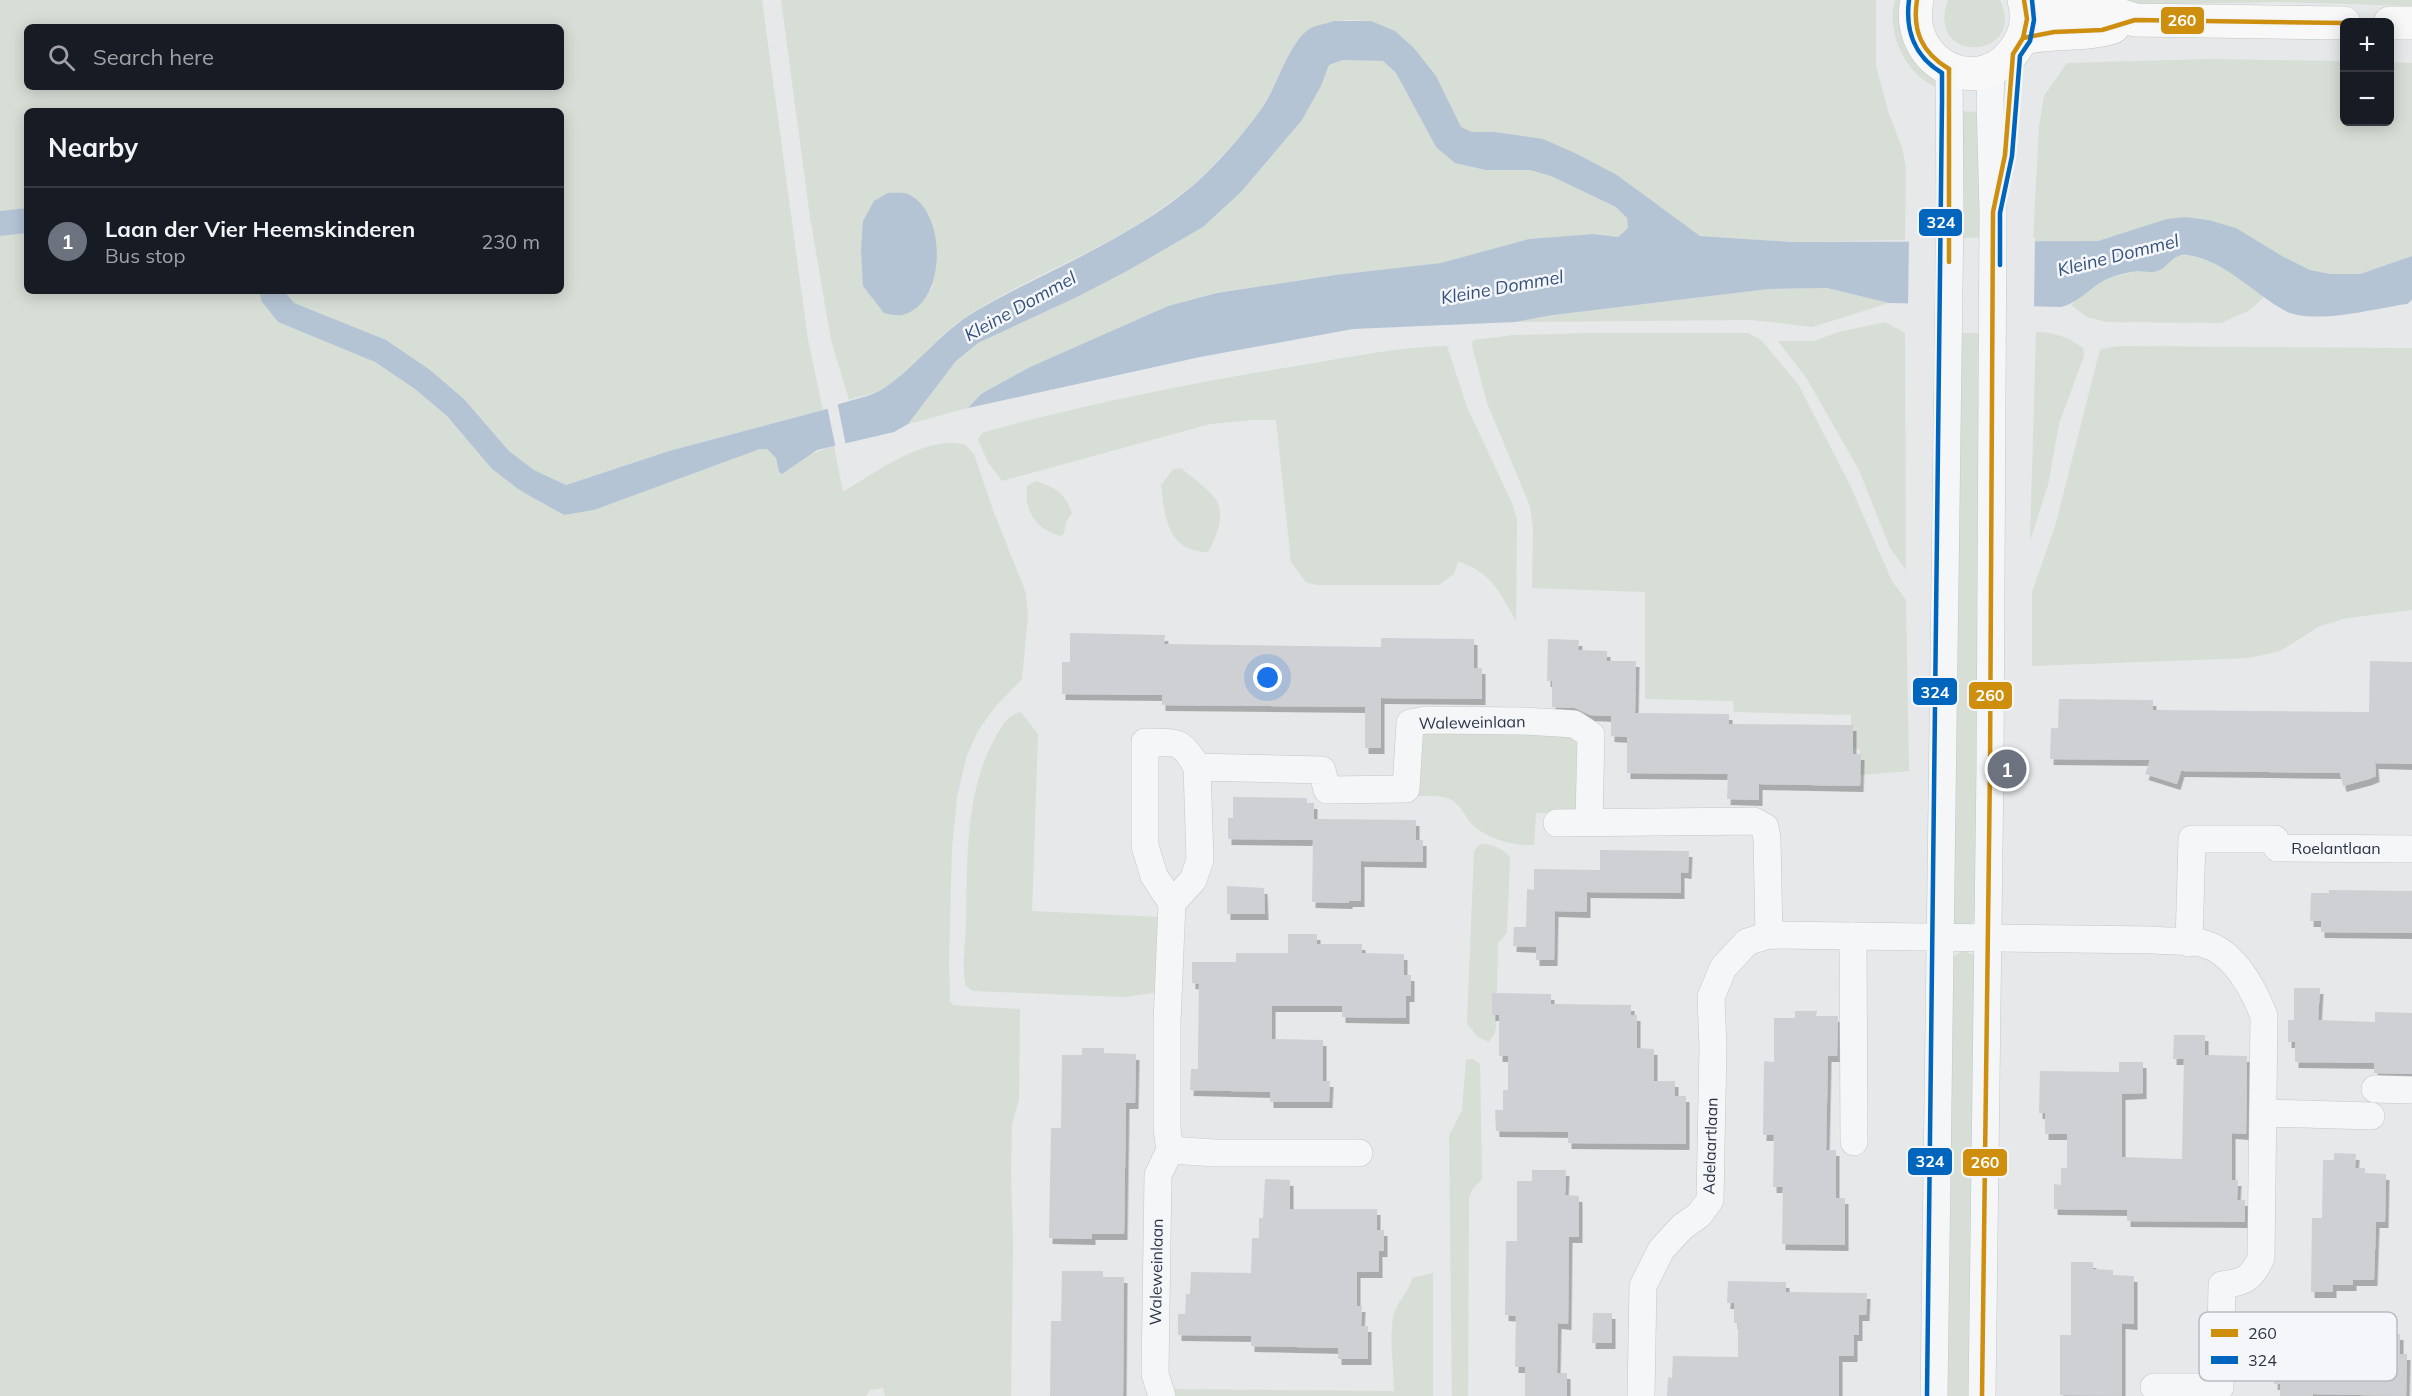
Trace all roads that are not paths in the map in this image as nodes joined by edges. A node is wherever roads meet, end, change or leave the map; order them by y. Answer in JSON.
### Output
{"nodes":[{"id":1,"x":1917,"y":0,"type":"edge"},
{"id":2,"x":2024,"y":0,"type":"edge"},
{"id":3,"x":2030,"y":0,"type":"edge"},
{"id":4,"x":2135,"y":20,"type":"junction"},
{"id":5,"x":2340,"y":23,"type":"edge"},
{"id":6,"x":2394,"y":23,"type":"edge"},
{"id":7,"x":2412,"y":24,"type":"edge"},
{"id":8,"x":2023,"y":38,"type":"junction"},
{"id":9,"x":1949,"y":69,"type":"junction"},
{"id":10,"x":1991,"y":69,"type":"junction"},
{"id":11,"x":1197,"y":767,"type":"junction"},
{"id":12,"x":1589,"y":822,"type":"junction"},
{"id":13,"x":1557,"y":823,"type":"dead end"},
{"id":14,"x":2412,"y":849,"type":"edge"},
{"id":15,"x":1172,"y":903,"type":"junction"},
{"id":16,"x":1769,"y":934,"type":"junction"},
{"id":17,"x":1853,"y":936,"type":"junction"},
{"id":18,"x":1940,"y":938,"type":"junction"},
{"id":19,"x":1988,"y":938,"type":"junction"},
{"id":20,"x":2188,"y":943,"type":"junction"},
{"id":21,"x":2375,"y":1089,"type":"dead end"},
{"id":22,"x":2412,"y":1090,"type":"edge"},
{"id":23,"x":2264,"y":1113,"type":"junction"},
{"id":24,"x":2371,"y":1116,"type":"dead end"},
{"id":25,"x":1854,"y":1142,"type":"dead end"},
{"id":26,"x":1170,"y":1150,"type":"junction"},
{"id":27,"x":1359,"y":1153,"type":"dead end"},
{"id":28,"x":2221,"y":1312,"type":"edge"},
{"id":29,"x":2220,"y":1381,"type":"edge"},
{"id":30,"x":2154,"y":1387,"type":"dead end"},
{"id":31,"x":1162,"y":1396,"type":"edge"},
{"id":32,"x":1641,"y":1396,"type":"edge"},
{"id":33,"x":1934,"y":1396,"type":"edge"},
{"id":34,"x":1982,"y":1396,"type":"edge"}],
"edges":[{"from":1,"to":9,"type":"main road"},
{"from":2,"to":8,"type":"main road"},
{"from":3,"to":4,"type":"main road"},
{"from":4,"to":5,"type":"main road"},
{"from":4,"to":8,"type":"main road"},
{"from":6,"to":7,"type":"main road"},
{"from":8,"to":10,"type":"main road"},
{"from":9,"to":10,"type":"main road"},
{"from":9,"to":18,"type":"street"},
{"from":10,"to":19,"type":"street"},
{"from":11,"to":12,"type":"street","name":"Waleweinlaan"},
{"from":11,"to":15,"type":"street"},
{"from":11,"to":15,"type":"street"},
{"from":12,"to":13,"type":"street"},
{"from":12,"to":16,"type":"street"},
{"from":14,"to":20,"type":"street","name":"Roelantlaan"},
{"from":15,"to":26,"type":"street","name":"Waleweinlaan"},
{"from":16,"to":17,"type":"street","name":"Adelaartlaan"},
{"from":16,"to":32,"type":"street","name":"Adelaartlaan"},
{"from":17,"to":18,"type":"street","name":"Adelaartlaan"},
{"from":17,"to":25,"type":"street"},
{"from":18,"to":19,"type":"street","name":"Adelaartlaan"},
{"from":18,"to":33,"type":"street"},
{"from":19,"to":20,"type":"street"},
{"from":19,"to":34,"type":"street"},
{"from":20,"to":23,"type":"street"},
{"from":21,"to":22,"type":"street"},
{"from":23,"to":24,"type":"street"},
{"from":23,"to":28,"type":"street"},
{"from":26,"to":27,"type":"street"},
{"from":26,"to":31,"type":"street","name":"Waleweinlaan"},
{"from":29,"to":30,"type":"street"}]}
